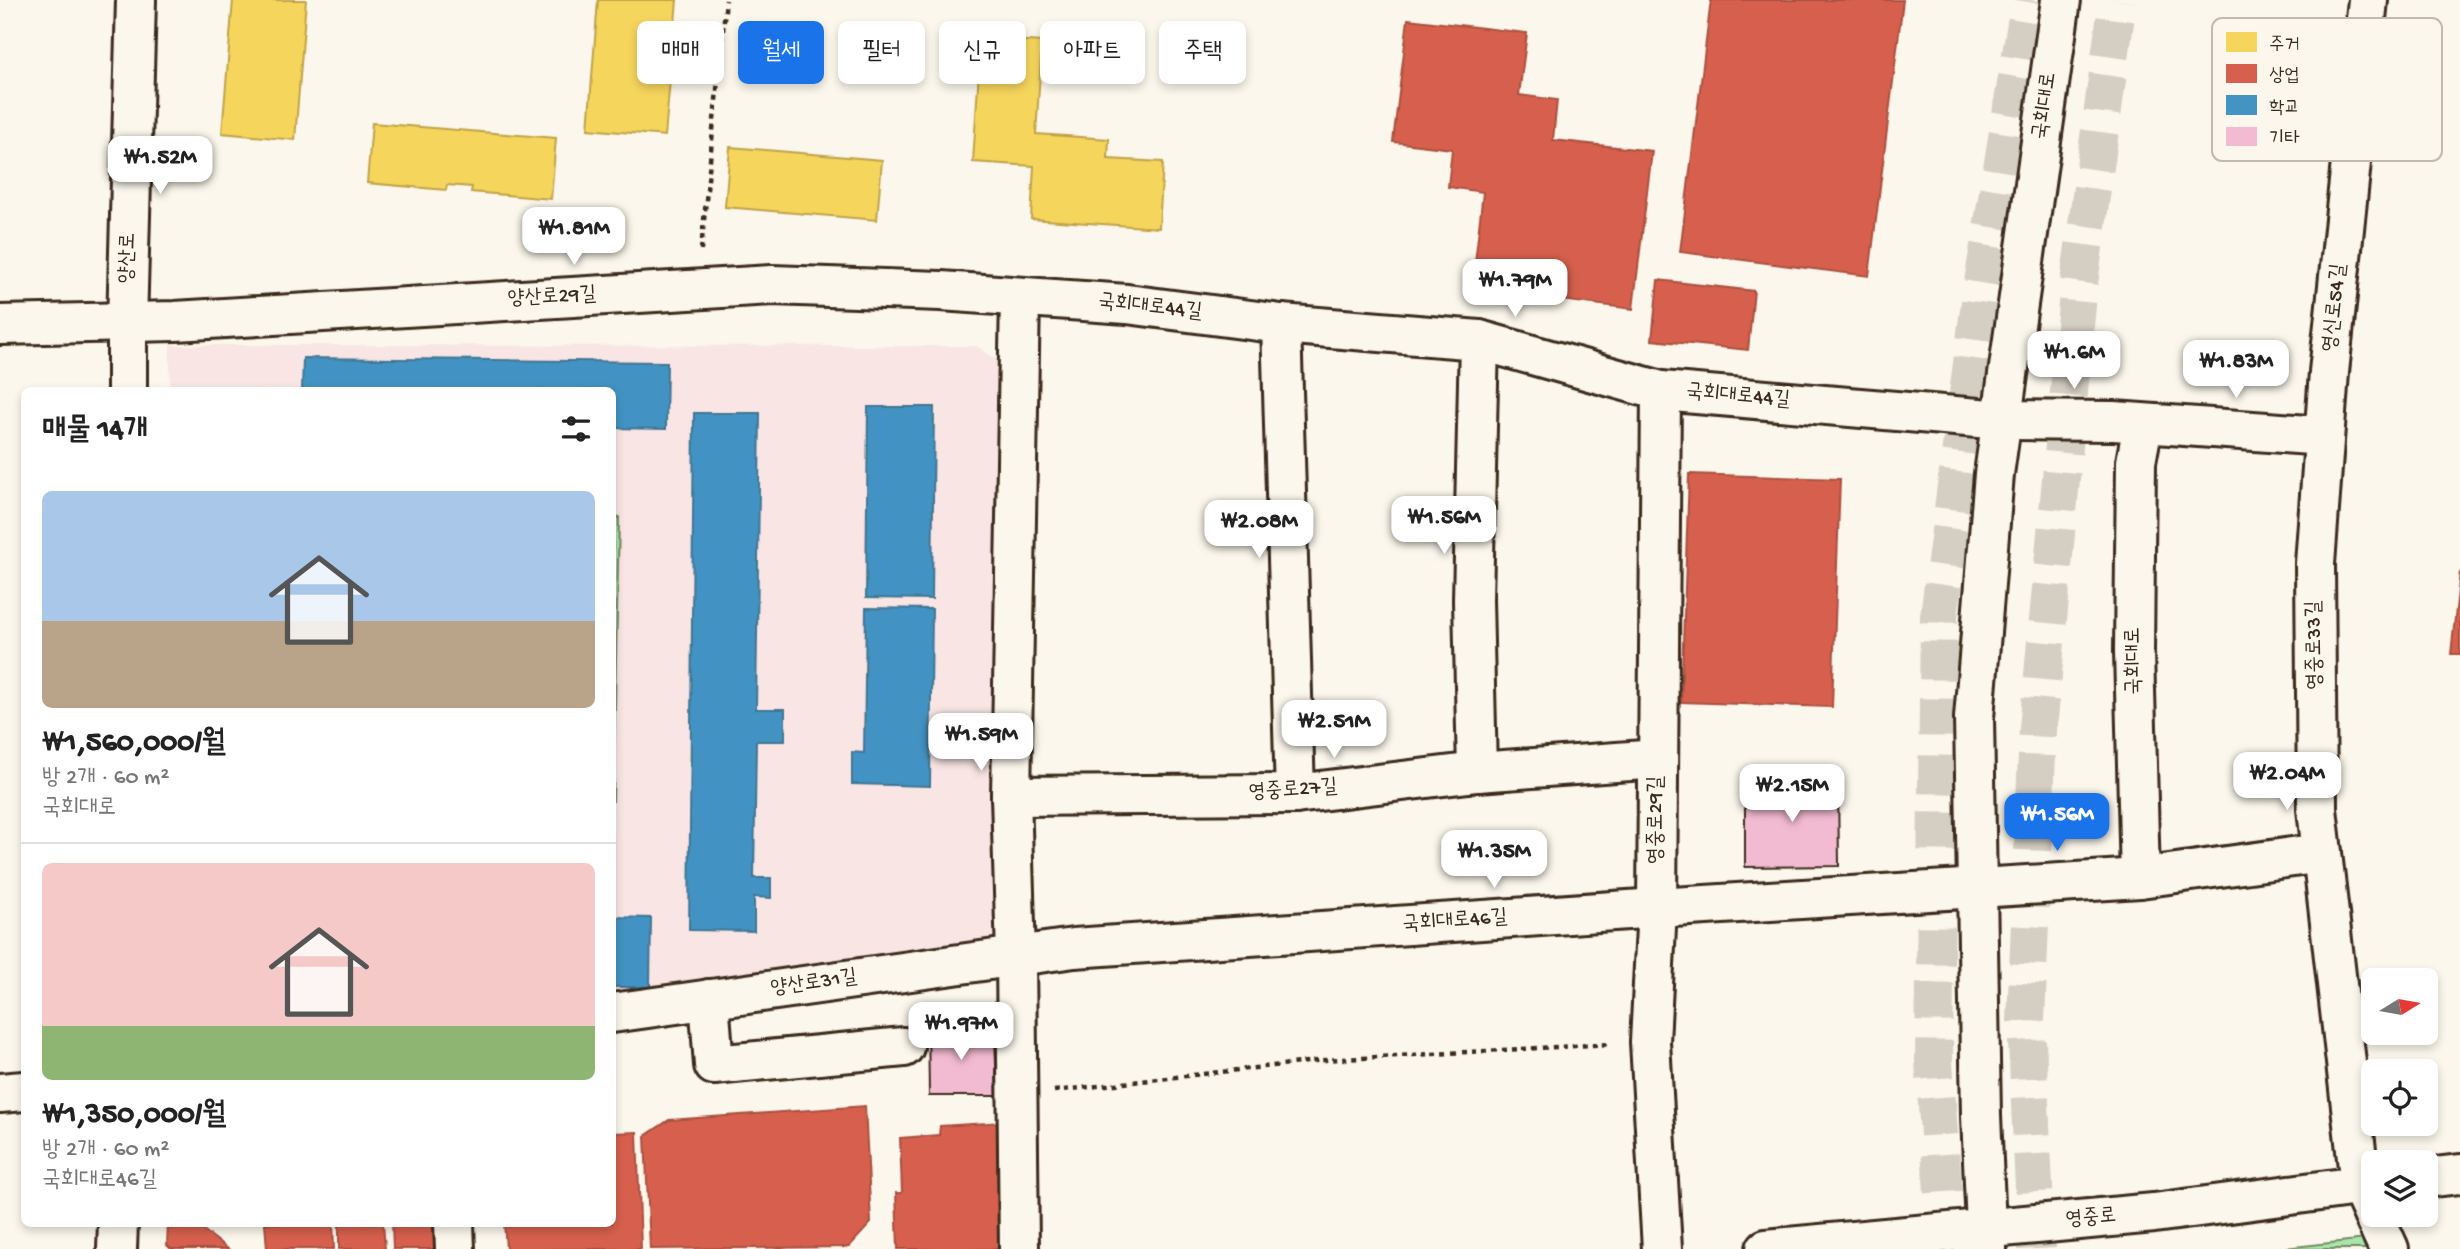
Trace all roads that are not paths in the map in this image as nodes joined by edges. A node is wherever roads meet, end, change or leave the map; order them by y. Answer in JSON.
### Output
{"nodes":[{"id":1,"x":136,"y":0,"type":"edge"},
{"id":2,"x":2061,"y":0,"type":"edge"},
{"id":3,"x":2368,"y":0,"type":"edge"},
{"id":4,"x":2366,"y":18,"type":"edge"},
{"id":5,"x":2352,"y":161,"type":"edge"},
{"id":6,"x":1020,"y":297,"type":"junction"},
{"id":7,"x":127,"y":324,"type":"junction"},
{"id":8,"x":1280,"y":324,"type":"junction"},
{"id":9,"x":0,"y":325,"type":"edge"},
{"id":10,"x":1479,"y":340,"type":"junction"},
{"id":11,"x":127,"y":387,"type":"edge"},
{"id":12,"x":1661,"y":391,"type":"junction"},
{"id":13,"x":2002,"y":420,"type":"junction"},
{"id":14,"x":2143,"y":424,"type":"junction"},
{"id":15,"x":2324,"y":436,"type":"junction"},
{"id":16,"x":1658,"y":759,"type":"junction"},
{"id":17,"x":1477,"y":772,"type":"junction"},
{"id":18,"x":1295,"y":794,"type":"junction"},
{"id":19,"x":1011,"y":796,"type":"junction"},
{"id":20,"x":2322,"y":853,"type":"junction"},
{"id":21,"x":2140,"y":878,"type":"junction"},
{"id":22,"x":1979,"y":888,"type":"junction"},
{"id":23,"x":1657,"y":908,"type":"junction"},
{"id":24,"x":1016,"y":956,"type":"junction"},
{"id":25,"x":709,"y":999,"type":"junction"},
{"id":26,"x":616,"y":1012,"type":"edge"},
{"id":27,"x":904,"y":1047,"type":"dead end"},
{"id":28,"x":21,"y":1091,"type":"edge"},
{"id":29,"x":0,"y":1093,"type":"edge"},
{"id":30,"x":2363,"y":1150,"type":"edge"},
{"id":31,"x":2460,"y":1174,"type":"edge"},
{"id":32,"x":2438,"y":1177,"type":"edge"},
{"id":33,"x":2361,"y":1200,"type":"edge"},
{"id":34,"x":117,"y":1227,"type":"edge"},
{"id":35,"x":454,"y":1227,"type":"edge"},
{"id":36,"x":2381,"y":1227,"type":"edge"},
{"id":37,"x":1987,"y":1238,"type":"edge"},
{"id":38,"x":117,"y":1249,"type":"edge"},
{"id":39,"x":455,"y":1249,"type":"edge"},
{"id":40,"x":1019,"y":1249,"type":"edge"},
{"id":41,"x":1662,"y":1249,"type":"edge"},
{"id":42,"x":1766,"y":1249,"type":"edge"},
{"id":43,"x":2389,"y":1249,"type":"edge"}],
"edges":[{"from":1,"to":7,"type":"street","name":"양산로"},
{"from":2,"to":13,"type":"street","name":"국회대로"},
{"from":3,"to":4,"type":"street","name":"영신로54길"},
{"from":5,"to":15,"type":"street","name":"영신로54길"},
{"from":6,"to":7,"type":"street","name":"양산로29길"},
{"from":6,"to":8,"type":"street","name":"국회대로44길"},
{"from":6,"to":19,"type":"street"},
{"from":7,"to":9,"type":"street","name":"양산로29길"},
{"from":7,"to":11,"type":"street","name":"양산로"},
{"from":8,"to":10,"type":"street","name":"국회대로44길"},
{"from":8,"to":18,"type":"street"},
{"from":10,"to":12,"type":"street","name":"국회대로44길"},
{"from":10,"to":17,"type":"street"},
{"from":12,"to":13,"type":"street","name":"국회대로44길"},
{"from":12,"to":16,"type":"street","name":"영중로29길"},
{"from":13,"to":14,"type":"street"},
{"from":13,"to":22,"type":"street","name":"국회대로"},
{"from":14,"to":15,"type":"street"},
{"from":14,"to":21,"type":"street","name":"국회대로"},
{"from":15,"to":20,"type":"street","name":"영중로33길"},
{"from":16,"to":17,"type":"street","name":"영중로27길"},
{"from":16,"to":23,"type":"street","name":"영중로29길"},
{"from":17,"to":18,"type":"street","name":"영중로27길"},
{"from":18,"to":19,"type":"street","name":"영중로27길"},
{"from":19,"to":24,"type":"street"},
{"from":20,"to":21,"type":"street"},
{"from":20,"to":30,"type":"street","name":"영중로33길"},
{"from":21,"to":22,"type":"street"},
{"from":22,"to":23,"type":"street","name":"국회대로46길"},
{"from":22,"to":37,"type":"street","name":"국회대로"},
{"from":23,"to":24,"type":"street","name":"국회대로46길"},
{"from":23,"to":41,"type":"street","name":"영중로29길"},
{"from":24,"to":25,"type":"street","name":"양산로31길"},
{"from":24,"to":40,"type":"street"},
{"from":25,"to":26,"type":"street","name":"양산로31길"},
{"from":25,"to":27,"type":"street"},
{"from":28,"to":29,"type":"street"},
{"from":31,"to":32,"type":"street"},
{"from":33,"to":37,"type":"street","name":"영중로"},
{"from":34,"to":38,"type":"street"},
{"from":35,"to":39,"type":"street"},
{"from":36,"to":43,"type":"street","name":"영중로33길"},
{"from":37,"to":42,"type":"street","name":"영중로"}]}
